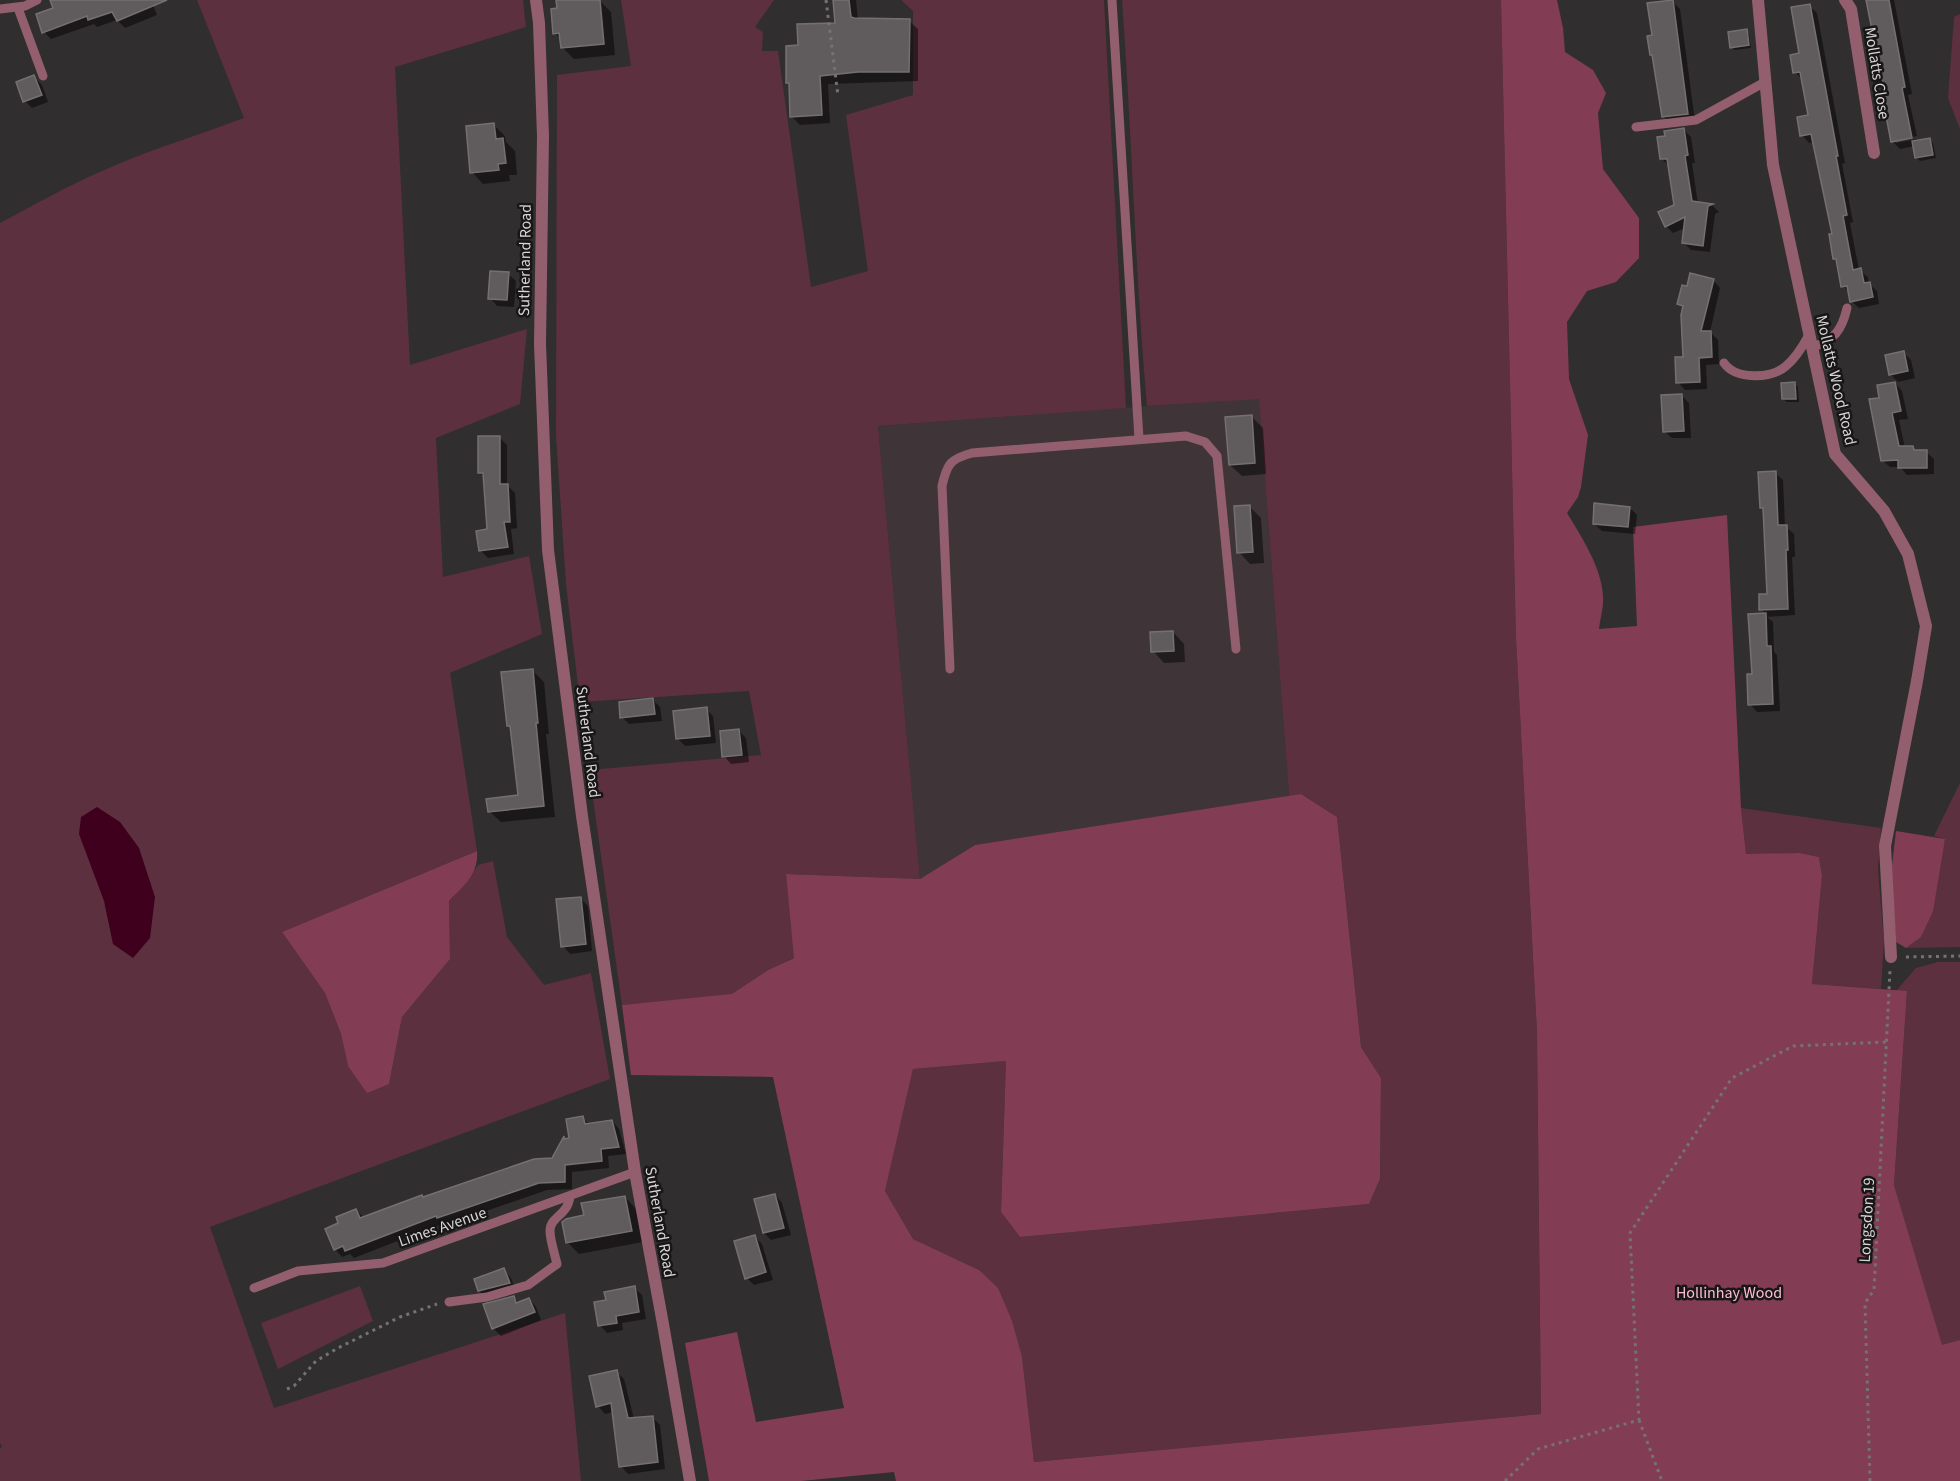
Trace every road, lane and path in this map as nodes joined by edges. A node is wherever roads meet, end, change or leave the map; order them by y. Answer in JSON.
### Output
{"nodes":[{"id":1,"x":37,"y":0,"type":"edge"},
{"id":2,"x":536,"y":0,"type":"edge"},
{"id":3,"x":826,"y":0,"type":"edge"},
{"id":4,"x":1112,"y":0,"type":"edge"},
{"id":5,"x":1758,"y":0,"type":"edge"},
{"id":6,"x":1845,"y":0,"type":"edge"},
{"id":7,"x":18,"y":8,"type":"junction"},
{"id":8,"x":0,"y":9,"type":"edge"},
{"id":9,"x":43,"y":75,"type":"dead end"},
{"id":10,"x":1765,"y":82,"type":"junction"},
{"id":11,"x":838,"y":96,"type":"dead end"},
{"id":12,"x":1636,"y":127,"type":"dead end"},
{"id":13,"x":1874,"y":153,"type":"dead end"},
{"id":14,"x":1847,"y":308,"type":"dead end"},
{"id":15,"x":1811,"y":341,"type":"junction"},
{"id":16,"x":1724,"y":363,"type":"dead end"},
{"id":17,"x":1139,"y":439,"type":"junction"},
{"id":18,"x":1236,"y":649,"type":"dead end"},
{"id":19,"x":950,"y":669,"type":"dead end"},
{"id":20,"x":1960,"y":956,"type":"edge"},
{"id":21,"x":1891,"y":957,"type":"junction"},
{"id":22,"x":1886,"y":1042,"type":"junction"},
{"id":23,"x":635,"y":1172,"type":"junction"},
{"id":24,"x":570,"y":1196,"type":"junction"},
{"id":25,"x":254,"y":1288,"type":"dead end"},
{"id":26,"x":449,"y":1302,"type":"joint"},
{"id":27,"x":287,"y":1389,"type":"dead end"},
{"id":28,"x":1639,"y":1420,"type":"junction"},
{"id":29,"x":690,"y":1481,"type":"edge"},
{"id":30,"x":1505,"y":1481,"type":"edge"},
{"id":31,"x":1662,"y":1481,"type":"edge"},
{"id":32,"x":1870,"y":1481,"type":"edge"}],
"edges":[{"from":1,"to":7,"type":"lane"},
{"from":2,"to":23,"type":"street","name":"Sutherland Road"},
{"from":3,"to":11,"type":"path"},
{"from":4,"to":17,"type":"lane"},
{"from":5,"to":10,"type":"street","name":"Mollatts Wood Road"},
{"from":6,"to":13,"type":"street","name":"Mollatts Close"},
{"from":7,"to":8,"type":"lane"},
{"from":7,"to":9,"type":"lane"},
{"from":10,"to":12,"type":"lane"},
{"from":10,"to":15,"type":"street","name":"Mollatts Wood Road"},
{"from":14,"to":15,"type":"lane"},
{"from":15,"to":16,"type":"lane"},
{"from":15,"to":21,"type":"street","name":"Mollatts Wood Road"},
{"from":17,"to":18,"type":"lane"},
{"from":17,"to":19,"type":"lane"},
{"from":20,"to":21,"type":"path"},
{"from":21,"to":22,"type":"path","name":"Longsdon 19"},
{"from":22,"to":28,"type":"path"},
{"from":22,"to":32,"type":"path","name":"Longsdon 19"},
{"from":23,"to":24,"type":"lane","name":"Limes Avenue"},
{"from":23,"to":29,"type":"street","name":"Sutherland Road"},
{"from":24,"to":25,"type":"lane","name":"Limes Avenue"},
{"from":24,"to":26,"type":"lane"},
{"from":26,"to":27,"type":"path"},
{"from":28,"to":30,"type":"path"},
{"from":28,"to":31,"type":"path"}]}
